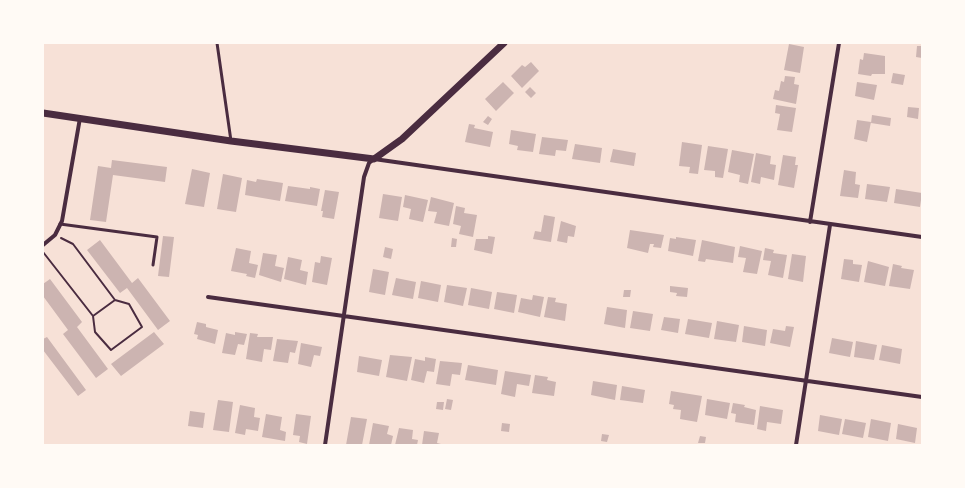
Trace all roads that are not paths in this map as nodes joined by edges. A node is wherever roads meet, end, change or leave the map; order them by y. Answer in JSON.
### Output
{"nodes":[{"id":1,"x":217,"y":43,"type":"edge"},
{"id":2,"x":504,"y":43,"type":"edge"},
{"id":3,"x":839,"y":43,"type":"edge"},
{"id":4,"x":43,"y":113,"type":"edge"},
{"id":5,"x":80,"y":118,"type":"junction"},
{"id":6,"x":231,"y":140,"type":"junction"},
{"id":7,"x":374,"y":159,"type":"junction"},
{"id":8,"x":810,"y":222,"type":"junction"},
{"id":9,"x":60,"y":224,"type":"junction"},
{"id":10,"x":830,"y":225,"type":"junction"},
{"id":11,"x":922,"y":237,"type":"edge"},
{"id":12,"x":43,"y":245,"type":"edge"},
{"id":13,"x":153,"y":265,"type":"dead end"},
{"id":14,"x":208,"y":297,"type":"dead end"},
{"id":15,"x":344,"y":316,"type":"junction"},
{"id":16,"x":805,"y":381,"type":"junction"},
{"id":17,"x":922,"y":397,"type":"edge"},
{"id":18,"x":325,"y":445,"type":"edge"},
{"id":19,"x":796,"y":445,"type":"edge"}],
"edges":[{"from":1,"to":6,"type":"lane"},
{"from":2,"to":7,"type":"street"},
{"from":3,"to":8,"type":"street"},
{"from":4,"to":5,"type":"street"},
{"from":5,"to":6,"type":"street"},
{"from":5,"to":9,"type":"street"},
{"from":6,"to":7,"type":"street"},
{"from":7,"to":8,"type":"street"},
{"from":7,"to":15,"type":"street"},
{"from":8,"to":10,"type":"street"},
{"from":9,"to":12,"type":"street"},
{"from":9,"to":13,"type":"lane"},
{"from":10,"to":11,"type":"street"},
{"from":10,"to":16,"type":"street"},
{"from":14,"to":15,"type":"street"},
{"from":15,"to":16,"type":"street"},
{"from":15,"to":18,"type":"street"},
{"from":16,"to":17,"type":"street"},
{"from":16,"to":19,"type":"street"}]}
